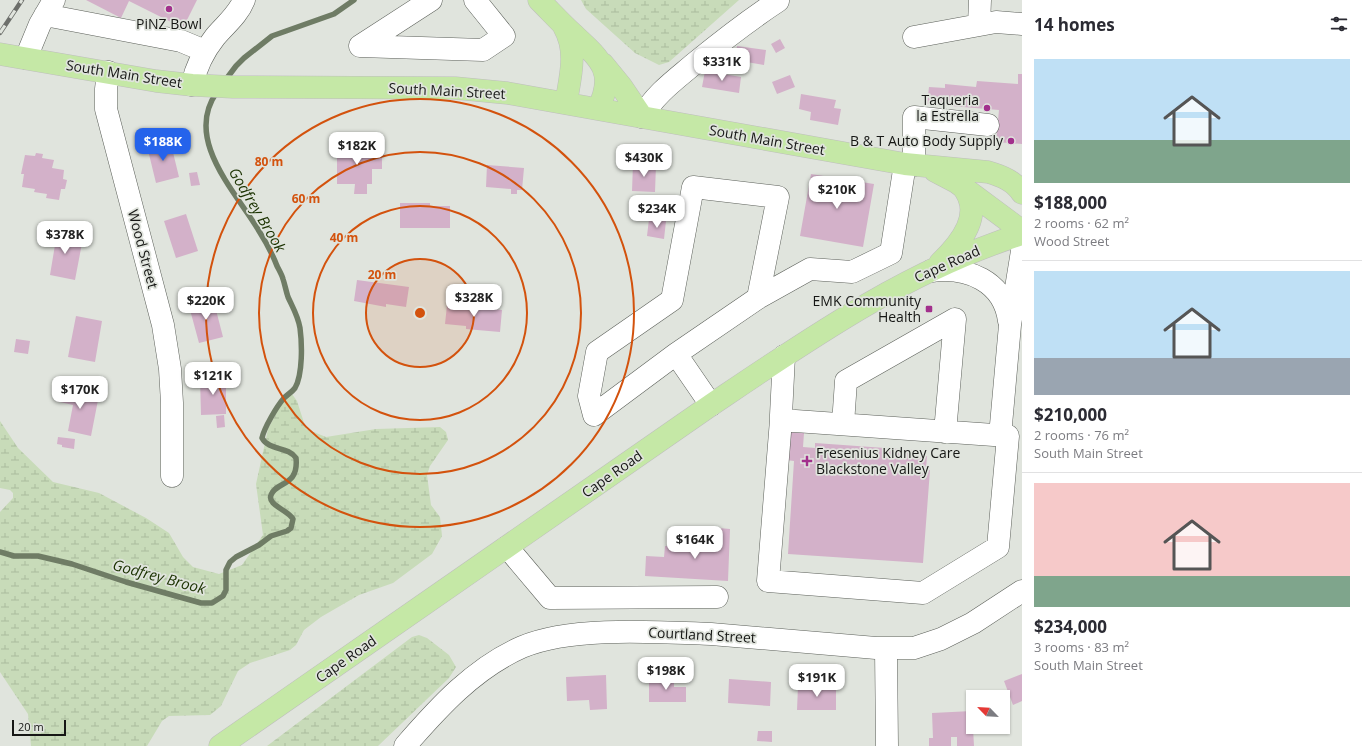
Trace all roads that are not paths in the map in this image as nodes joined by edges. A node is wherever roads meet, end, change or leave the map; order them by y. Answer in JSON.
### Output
{"nodes":[{"id":1,"x":244,"y":0,"type":"edge"},
{"id":2,"x":431,"y":0,"type":"edge"},
{"id":3,"x":475,"y":0,"type":"edge"},
{"id":4,"x":539,"y":0,"type":"edge"},
{"id":5,"x":980,"y":0,"type":"edge"},
{"id":6,"x":778,"y":1,"type":"edge"},
{"id":7,"x":50,"y":8,"type":"edge"},
{"id":8,"x":563,"y":24,"type":"junction"},
{"id":9,"x":1022,"y":24,"type":"edge"},
{"id":10,"x":980,"y":25,"type":"junction"},
{"id":11,"x":914,"y":38,"type":"dead end"},
{"id":12,"x":205,"y":51,"type":"junction"},
{"id":13,"x":0,"y":54,"type":"edge"},
{"id":14,"x":26,"y":58,"type":"junction"},
{"id":15,"x":598,"y":59,"type":"junction"},
{"id":16,"x":108,"y":72,"type":"junction"},
{"id":17,"x":197,"y":85,"type":"junction"},
{"id":18,"x":566,"y":103,"type":"junction"},
{"id":19,"x":598,"y":109,"type":"junction"},
{"id":20,"x":642,"y":117,"type":"junction"},
{"id":21,"x":988,"y":124,"type":"dead end"},
{"id":22,"x":910,"y":164,"type":"junction"},
{"id":23,"x":988,"y":172,"type":"junction"},
{"id":24,"x":1022,"y":176,"type":"edge"},
{"id":25,"x":962,"y":186,"type":"junction"},
{"id":26,"x":1022,"y":193,"type":"edge"},
{"id":27,"x":1022,"y":231,"type":"edge"},
{"id":28,"x":1022,"y":234,"type":"edge"},
{"id":29,"x":1022,"y":252,"type":"edge"},
{"id":30,"x":931,"y":271,"type":"junction"},
{"id":31,"x":758,"y":298,"type":"junction"},
{"id":32,"x":1016,"y":326,"type":"edge"},
{"id":33,"x":676,"y":354,"type":"junction"},
{"id":34,"x":784,"y":356,"type":"junction"},
{"id":35,"x":711,"y":405,"type":"junction"},
{"id":36,"x":781,"y":420,"type":"junction"},
{"id":37,"x":843,"y":424,"type":"junction"},
{"id":38,"x":945,"y":432,"type":"junction"},
{"id":39,"x":1010,"y":437,"type":"edge"},
{"id":40,"x":172,"y":476,"type":"dead end"},
{"id":41,"x":507,"y":547,"type":"junction"},
{"id":42,"x":1022,"y":591,"type":"edge"},
{"id":43,"x":717,"y":597,"type":"dead end"},
{"id":44,"x":886,"y":648,"type":"junction"},
{"id":45,"x":220,"y":746,"type":"edge"},
{"id":46,"x":405,"y":746,"type":"edge"},
{"id":47,"x":886,"y":746,"type":"edge"}],
"edges":[{"from":1,"to":12,"type":"street"},
{"from":2,"to":3,"type":"street"},
{"from":4,"to":8,"type":"main road"},
{"from":5,"to":10,"type":"street"},
{"from":6,"to":20,"type":"street"},
{"from":7,"to":12,"type":"street"},
{"from":7,"to":14,"type":"street"},
{"from":8,"to":15,"type":"main road"},
{"from":8,"to":18,"type":"main road"},
{"from":9,"to":10,"type":"street"},
{"from":10,"to":11,"type":"street"},
{"from":12,"to":17,"type":"street"},
{"from":13,"to":14,"type":"main road","name":"South Main Street"},
{"from":14,"to":16,"type":"main road","name":"South Main Street"},
{"from":15,"to":19,"type":"main road"},
{"from":15,"to":20,"type":"main road"},
{"from":16,"to":17,"type":"main road","name":"South Main Street"},
{"from":16,"to":40,"type":"street","name":"Wood Street"},
{"from":17,"to":18,"type":"main road","name":"South Main Street"},
{"from":18,"to":19,"type":"main road","name":"South Main Street"},
{"from":19,"to":20,"type":"main road","name":"South Main Street"},
{"from":20,"to":22,"type":"main road","name":"South Main Street"},
{"from":21,"to":22,"type":"street"},
{"from":22,"to":23,"type":"main road","name":"South Main Street"},
{"from":22,"to":25,"type":"main road","name":"South Main Street"},
{"from":22,"to":31,"type":"street"},
{"from":23,"to":24,"type":"main road"},
{"from":23,"to":26,"type":"main road","name":"South Main Street"},
{"from":25,"to":27,"type":"main road","name":"South Main Street"},
{"from":25,"to":30,"type":"main road"},
{"from":28,"to":30,"type":"main road","name":"Cape Road"},
{"from":29,"to":32,"type":"street"},
{"from":30,"to":32,"type":"street"},
{"from":30,"to":34,"type":"main road","name":"Cape Road"},
{"from":31,"to":33,"type":"street"},
{"from":31,"to":33,"type":"street"},
{"from":32,"to":39,"type":"street"},
{"from":33,"to":35,"type":"street"},
{"from":34,"to":35,"type":"main road","name":"Cape Road"},
{"from":34,"to":36,"type":"street"},
{"from":35,"to":41,"type":"main road","name":"Cape Road"},
{"from":36,"to":37,"type":"street"},
{"from":36,"to":39,"type":"street"},
{"from":37,"to":38,"type":"street"},
{"from":37,"to":38,"type":"street"},
{"from":38,"to":39,"type":"street"},
{"from":41,"to":43,"type":"street"},
{"from":41,"to":45,"type":"main road","name":"Cape Road"},
{"from":42,"to":44,"type":"street","name":"Courtland Street"},
{"from":44,"to":46,"type":"street","name":"Courtland Street"},
{"from":44,"to":47,"type":"street"}]}
